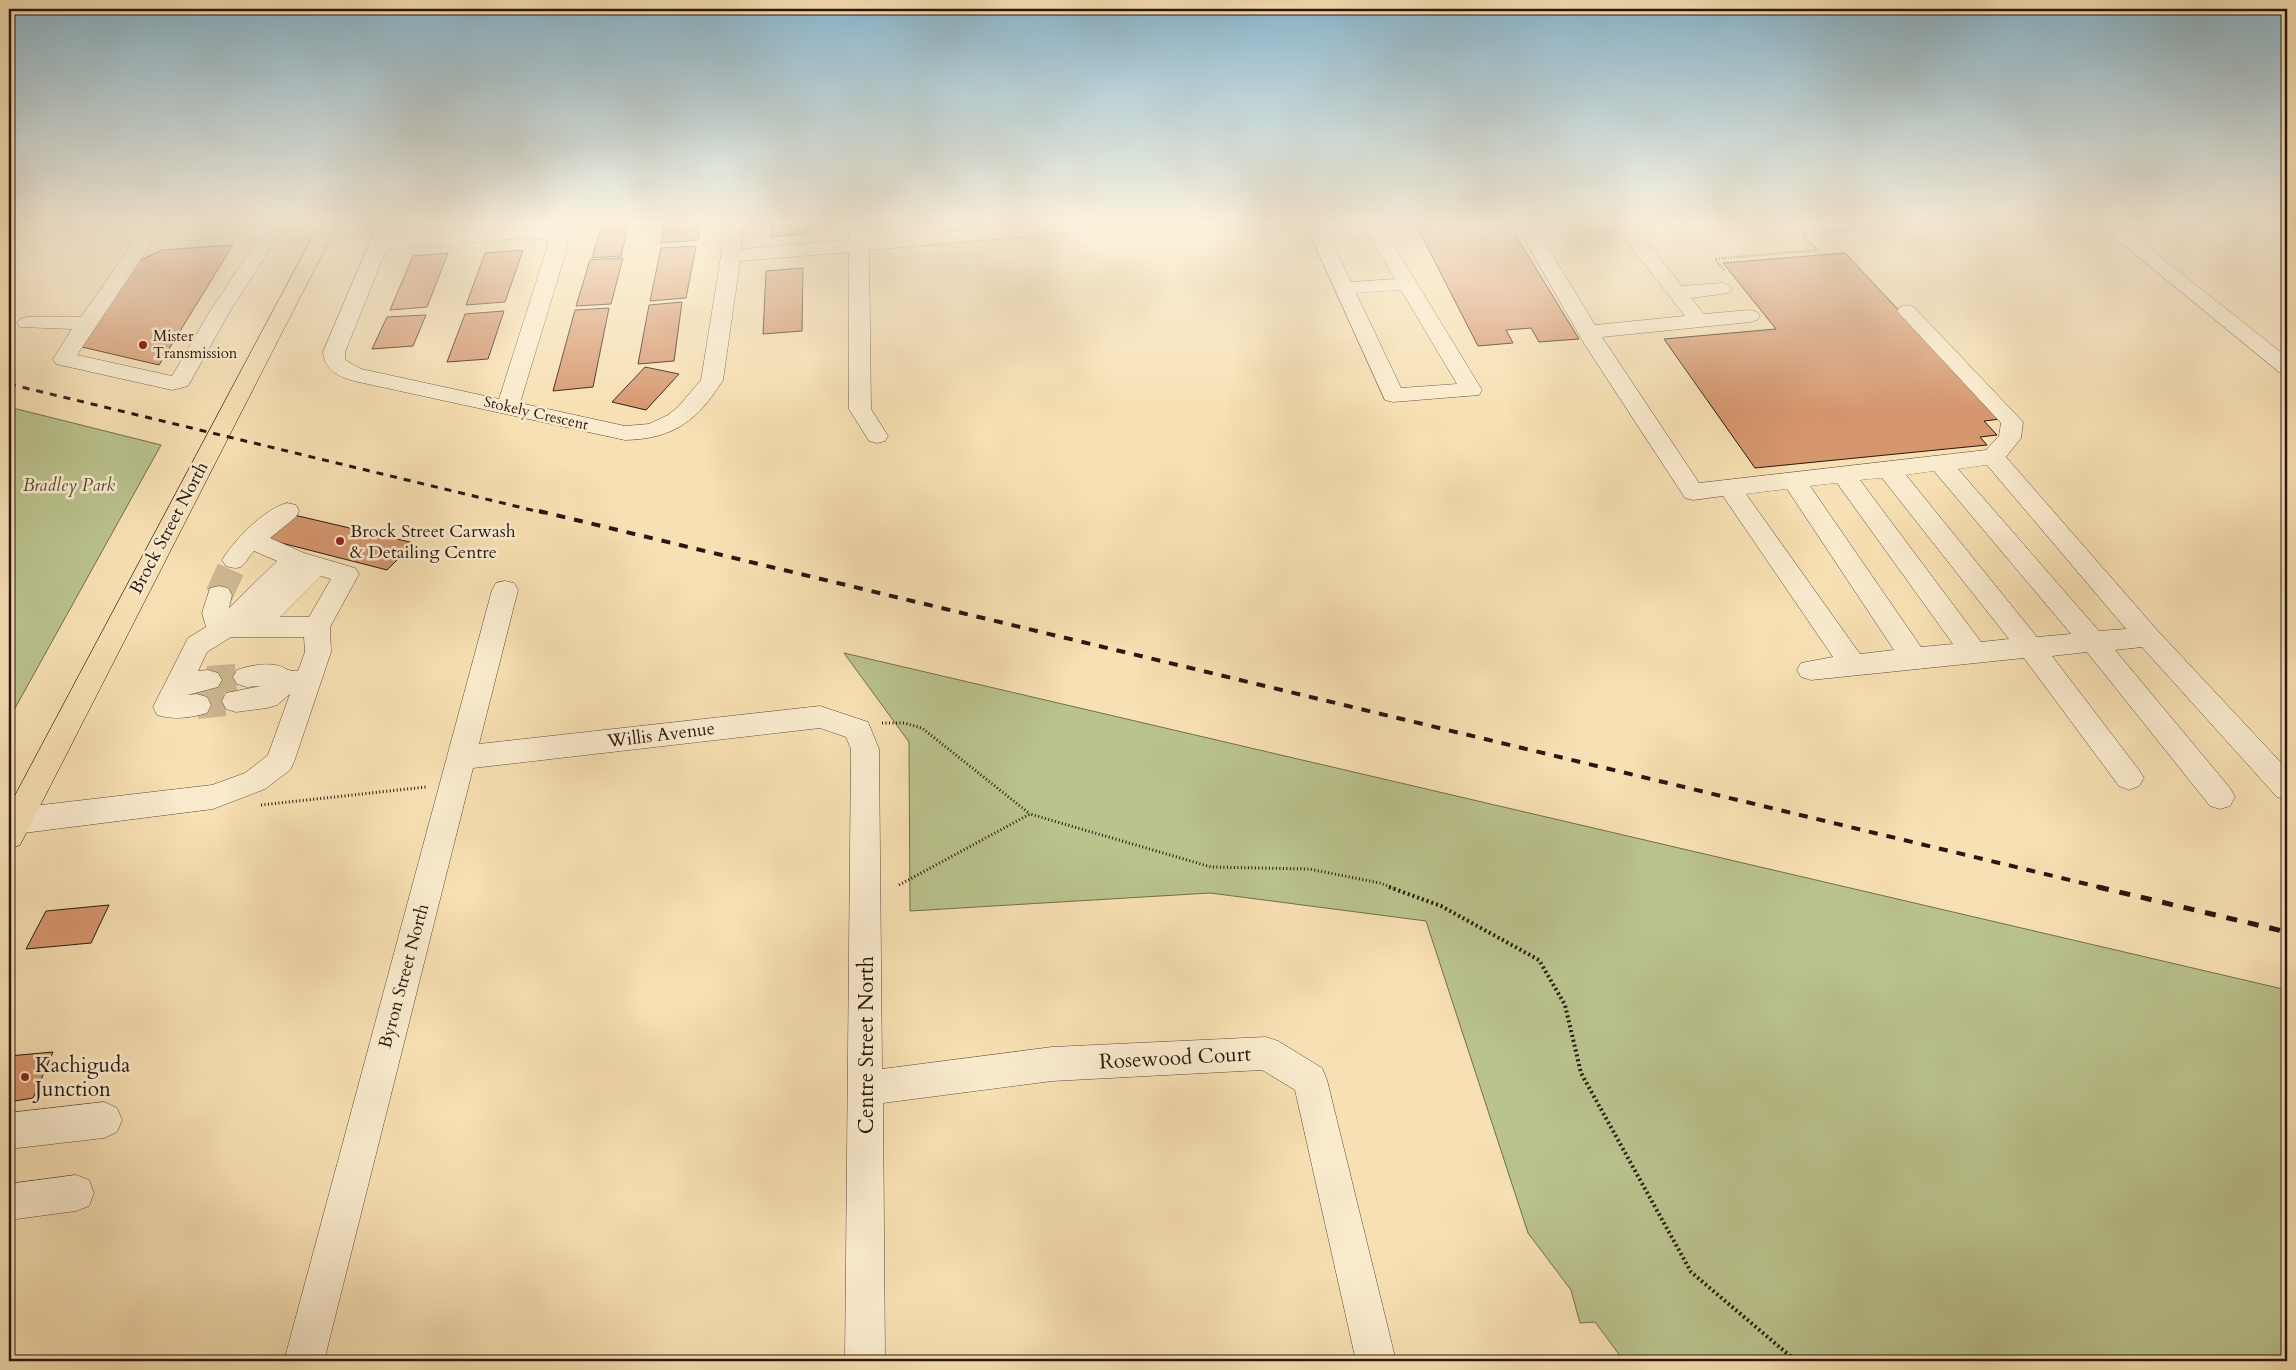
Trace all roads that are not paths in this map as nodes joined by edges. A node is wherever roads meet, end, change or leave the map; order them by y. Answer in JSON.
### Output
{"nodes":[{"id":1,"x":113,"y":285,"type":"edge"},
{"id":2,"x":237,"y":285,"type":"edge"},
{"id":3,"x":297,"y":285,"type":"edge"},
{"id":4,"x":361,"y":285,"type":"edge"},
{"id":5,"x":544,"y":285,"type":"edge"},
{"id":6,"x":727,"y":285,"type":"edge"},
{"id":7,"x":859,"y":285,"type":"edge"},
{"id":8,"x":1343,"y":285,"type":"edge"},
{"id":9,"x":1393,"y":285,"type":"edge"},
{"id":10,"x":1409,"y":285,"type":"edge"},
{"id":11,"x":1560,"y":285,"type":"edge"},
{"id":12,"x":1670,"y":285,"type":"edge"},
{"id":13,"x":2184,"y":285,"type":"edge"},
{"id":14,"x":1344,"y":288,"type":"junction"},
{"id":15,"x":1722,"y":289,"type":"dead end"},
{"id":16,"x":1677,"y":293,"type":"junction"},
{"id":17,"x":1908,"y":311,"type":"dead end"},
{"id":18,"x":1750,"y":316,"type":"dead end"},
{"id":19,"x":1699,"y":321,"type":"junction"},
{"id":20,"x":27,"y":323,"type":"dead end"},
{"id":21,"x":86,"y":323,"type":"junction"},
{"id":22,"x":1588,"y":332,"type":"junction"},
{"id":23,"x":2287,"y":367,"type":"edge"},
{"id":24,"x":508,"y":407,"type":"junction"},
{"id":25,"x":877,"y":436,"type":"dead end"},
{"id":26,"x":1992,"y":457,"type":"junction"},
{"id":27,"x":1940,"y":463,"type":"junction"},
{"id":28,"x":1888,"y":469,"type":"junction"},
{"id":29,"x":1843,"y":474,"type":"junction"},
{"id":30,"x":1793,"y":480,"type":"junction"},
{"id":31,"x":1729,"y":488,"type":"junction"},
{"id":32,"x":287,"y":511,"type":"dead end"},
{"id":33,"x":306,"y":561,"type":"junction"},
{"id":34,"x":505,"y":590,"type":"dead end"},
{"id":35,"x":220,"y":595,"type":"tunnel mouth"},
{"id":36,"x":240,"y":627,"type":"junction"},
{"id":37,"x":317,"y":627,"type":"junction"},
{"id":38,"x":2148,"y":638,"type":"junction"},
{"id":39,"x":2094,"y":644,"type":"junction"},
{"id":40,"x":2032,"y":649,"type":"junction"},
{"id":41,"x":1975,"y":654,"type":"junction"},
{"id":42,"x":1914,"y":658,"type":"junction"},
{"id":43,"x":1852,"y":664,"type":"junction"},
{"id":44,"x":1811,"y":670,"type":"dead end"},
{"id":45,"x":296,"y":682,"type":"junction"},
{"id":46,"x":242,"y":688,"type":"tunnel mouth"},
{"id":47,"x":192,"y":691,"type":"dead end"},
{"id":48,"x":868,"y":727,"type":"joint"},
{"id":49,"x":461,"y":758,"type":"junction"},
{"id":50,"x":2129,"y":778,"type":"dead end"},
{"id":51,"x":2287,"y":788,"type":"edge"},
{"id":52,"x":2220,"y":797,"type":"dead end"},
{"id":53,"x":12,"y":829,"type":"edge"},
{"id":54,"x":866,"y":1088,"type":"junction"},
{"id":55,"x":104,"y":1120,"type":"dead end"},
{"id":56,"x":9,"y":1132,"type":"edge"},
{"id":57,"x":76,"y":1194,"type":"dead end"},
{"id":58,"x":9,"y":1202,"type":"edge"},
{"id":59,"x":304,"y":1361,"type":"edge"},
{"id":60,"x":865,"y":1361,"type":"edge"},
{"id":61,"x":1376,"y":1361,"type":"edge"}],
"edges":[{"from":1,"to":21,"type":"street"},
{"from":2,"to":21,"type":"street"},
{"from":3,"to":53,"type":"main road","name":"Brock Street North"},
{"from":4,"to":24,"type":"street","name":"Stokely Crescent"},
{"from":5,"to":24,"type":"street"},
{"from":6,"to":24,"type":"street","name":"Stokely Crescent"},
{"from":7,"to":25,"type":"street"},
{"from":8,"to":14,"type":"street"},
{"from":9,"to":14,"type":"street"},
{"from":10,"to":14,"type":"street"},
{"from":11,"to":22,"type":"street"},
{"from":12,"to":16,"type":"street"},
{"from":13,"to":23,"type":"street"},
{"from":15,"to":16,"type":"street"},
{"from":16,"to":19,"type":"street"},
{"from":17,"to":26,"type":"street"},
{"from":18,"to":19,"type":"street"},
{"from":19,"to":22,"type":"street"},
{"from":20,"to":21,"type":"street"},
{"from":22,"to":31,"type":"street"},
{"from":26,"to":27,"type":"street"},
{"from":26,"to":38,"type":"street"},
{"from":27,"to":28,"type":"street"},
{"from":27,"to":39,"type":"street"},
{"from":28,"to":29,"type":"street"},
{"from":28,"to":40,"type":"street"},
{"from":29,"to":30,"type":"street"},
{"from":29,"to":41,"type":"street"},
{"from":30,"to":31,"type":"street"},
{"from":30,"to":42,"type":"street"},
{"from":31,"to":43,"type":"street"},
{"from":32,"to":33,"type":"street"},
{"from":33,"to":36,"type":"street"},
{"from":33,"to":37,"type":"street"},
{"from":34,"to":49,"type":"street","name":"Byron Street North"},
{"from":35,"to":36,"type":"street"},
{"from":36,"to":37,"type":"street"},
{"from":36,"to":47,"type":"street"},
{"from":37,"to":45,"type":"street"},
{"from":38,"to":39,"type":"street"},
{"from":38,"to":51,"type":"street"},
{"from":39,"to":40,"type":"street"},
{"from":39,"to":52,"type":"street"},
{"from":40,"to":41,"type":"street"},
{"from":40,"to":50,"type":"street"},
{"from":41,"to":42,"type":"street"},
{"from":42,"to":43,"type":"street"},
{"from":43,"to":44,"type":"street"},
{"from":45,"to":46,"type":"street"},
{"from":45,"to":53,"type":"street"},
{"from":48,"to":49,"type":"street","name":"Willis Avenue"},
{"from":48,"to":54,"type":"street","name":"Centre Street North"},
{"from":49,"to":59,"type":"street","name":"Byron Street North"},
{"from":54,"to":60,"type":"street","name":"Centre Street North"},
{"from":54,"to":61,"type":"street","name":"Rosewood Court"},
{"from":55,"to":56,"type":"street"},
{"from":57,"to":58,"type":"street"}]}
